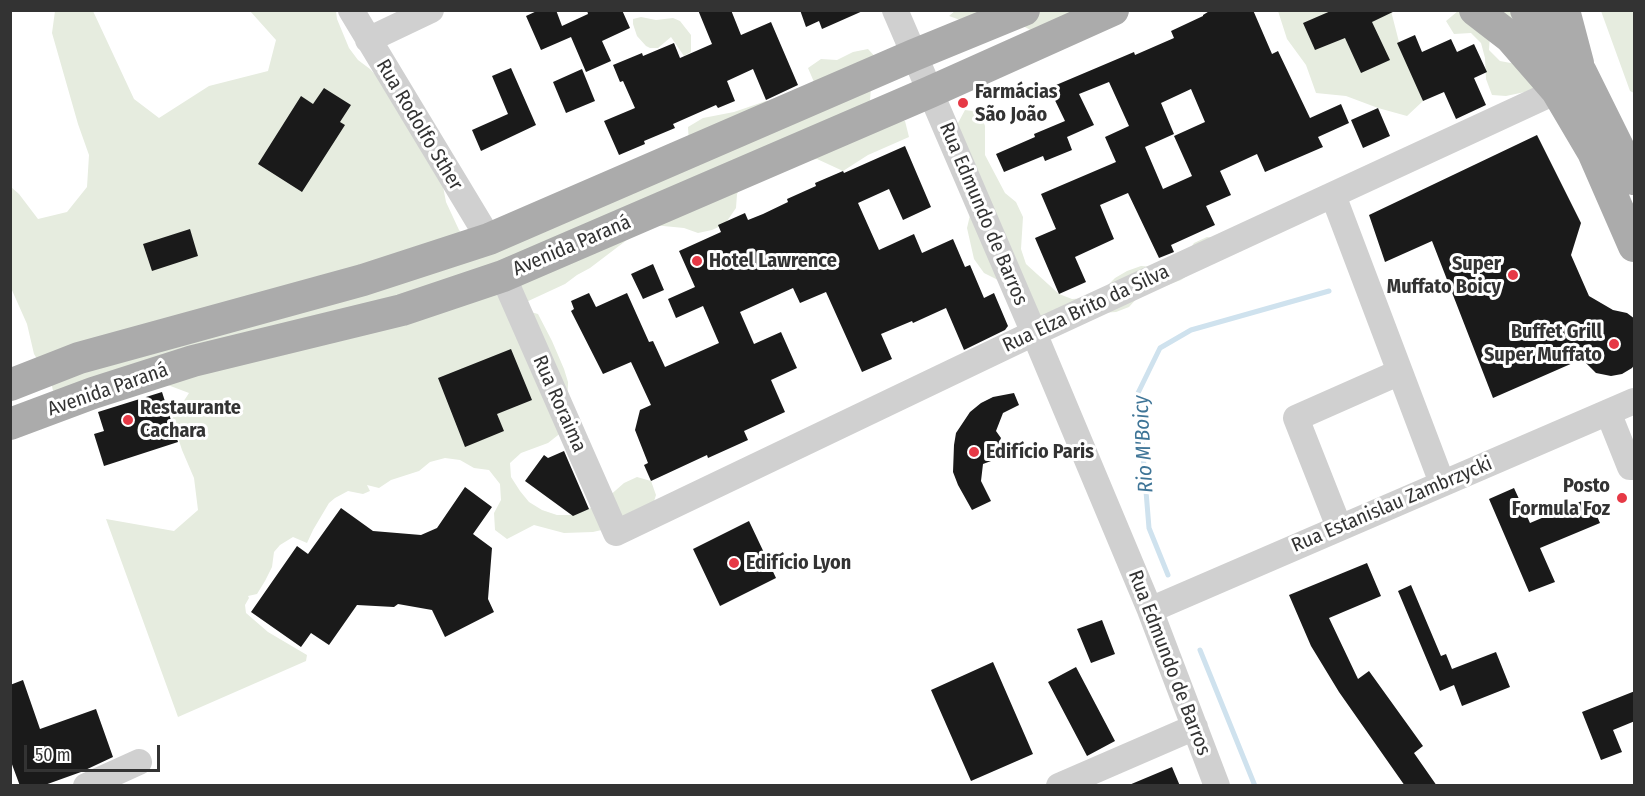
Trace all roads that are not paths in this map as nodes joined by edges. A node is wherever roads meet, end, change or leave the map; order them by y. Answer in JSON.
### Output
{"nodes":[{"id":1,"x":351,"y":10,"type":"edge"},
{"id":2,"x":431,"y":10,"type":"edge"},
{"id":3,"x":895,"y":10,"type":"edge"},
{"id":4,"x":1024,"y":10,"type":"edge"},
{"id":5,"x":1113,"y":10,"type":"edge"},
{"id":6,"x":1475,"y":10,"type":"edge"},
{"id":7,"x":1526,"y":10,"type":"edge"},
{"id":8,"x":1564,"y":10,"type":"edge"},
{"id":9,"x":368,"y":40,"type":"junction"},
{"id":10,"x":914,"y":55,"type":"junction"},
{"id":11,"x":1569,"y":82,"type":"junction"},
{"id":12,"x":930,"y":92,"type":"junction"},
{"id":13,"x":1635,"y":180,"type":"edge"},
{"id":14,"x":1334,"y":195,"type":"junction"},
{"id":15,"x":489,"y":239,"type":"junction"},
{"id":16,"x":1635,"y":246,"type":"edge"},
{"id":17,"x":503,"y":276,"type":"junction"},
{"id":18,"x":1034,"y":333,"type":"junction"},
{"id":19,"x":1400,"y":372,"type":"junction"},
{"id":20,"x":10,"y":385,"type":"edge"},
{"id":21,"x":1635,"y":401,"type":"edge"},
{"id":22,"x":1608,"y":412,"type":"junction"},
{"id":23,"x":10,"y":424,"type":"edge"},
{"id":24,"x":1635,"y":467,"type":"edge"},
{"id":25,"x":1442,"y":483,"type":"junction"},
{"id":26,"x":1339,"y":527,"type":"junction"},
{"id":27,"x":616,"y":533,"type":"joint"},
{"id":28,"x":1150,"y":610,"type":"junction"},
{"id":29,"x":1195,"y":727,"type":"junction"},
{"id":30,"x":140,"y":762,"type":"dead end"},
{"id":31,"x":86,"y":786,"type":"edge"},
{"id":32,"x":1059,"y":786,"type":"edge"},
{"id":33,"x":1217,"y":786,"type":"edge"}],
"edges":[{"from":1,"to":9,"type":"street","name":"Rua Rodolfo Sther"},
{"from":2,"to":9,"type":"street"},
{"from":3,"to":10,"type":"street","name":"Rua Edmundo de Barros"},
{"from":4,"to":10,"type":"main road","name":"Avenida Paraná"},
{"from":5,"to":12,"type":"main road","name":"Avenida Paraná"},
{"from":6,"to":11,"type":"main road"},
{"from":7,"to":11,"type":"main road"},
{"from":8,"to":11,"type":"main road"},
{"from":9,"to":15,"type":"street","name":"Rua Rodolfo Sther"},
{"from":10,"to":12,"type":"street","name":"Rua Edmundo de Barros"},
{"from":10,"to":15,"type":"main road","name":"Avenida Paraná"},
{"from":11,"to":13,"type":"main road"},
{"from":11,"to":14,"type":"street","name":"Rua Elza Brito da Silva"},
{"from":11,"to":16,"type":"main road"},
{"from":12,"to":17,"type":"main road","name":"Avenida Paraná"},
{"from":12,"to":18,"type":"street","name":"Rua Edmundo de Barros"},
{"from":14,"to":18,"type":"street","name":"Rua Elza Brito da Silva"},
{"from":14,"to":19,"type":"street"},
{"from":15,"to":20,"type":"main road","name":"Avenida Paraná"},
{"from":17,"to":23,"type":"main road","name":"Avenida Paraná"},
{"from":17,"to":27,"type":"street","name":"Rua Roraima"},
{"from":18,"to":27,"type":"street","name":"Rua Elza Brito da Silva"},
{"from":18,"to":28,"type":"street","name":"Rua Edmundo de Barros"},
{"from":19,"to":25,"type":"street"},
{"from":19,"to":26,"type":"street"},
{"from":21,"to":22,"type":"street","name":"Rua Estanislau Zambrzycki"},
{"from":22,"to":24,"type":"street"},
{"from":22,"to":25,"type":"street","name":"Rua Estanislau Zambrzycki"},
{"from":25,"to":26,"type":"street","name":"Rua Estanislau Zambrzycki"},
{"from":26,"to":28,"type":"street","name":"Rua Estanislau Zambrzycki"},
{"from":28,"to":29,"type":"street","name":"Rua Edmundo de Barros"},
{"from":29,"to":32,"type":"street"},
{"from":29,"to":33,"type":"street","name":"Rua Edmundo de Barros"},
{"from":30,"to":31,"type":"street"}]}
